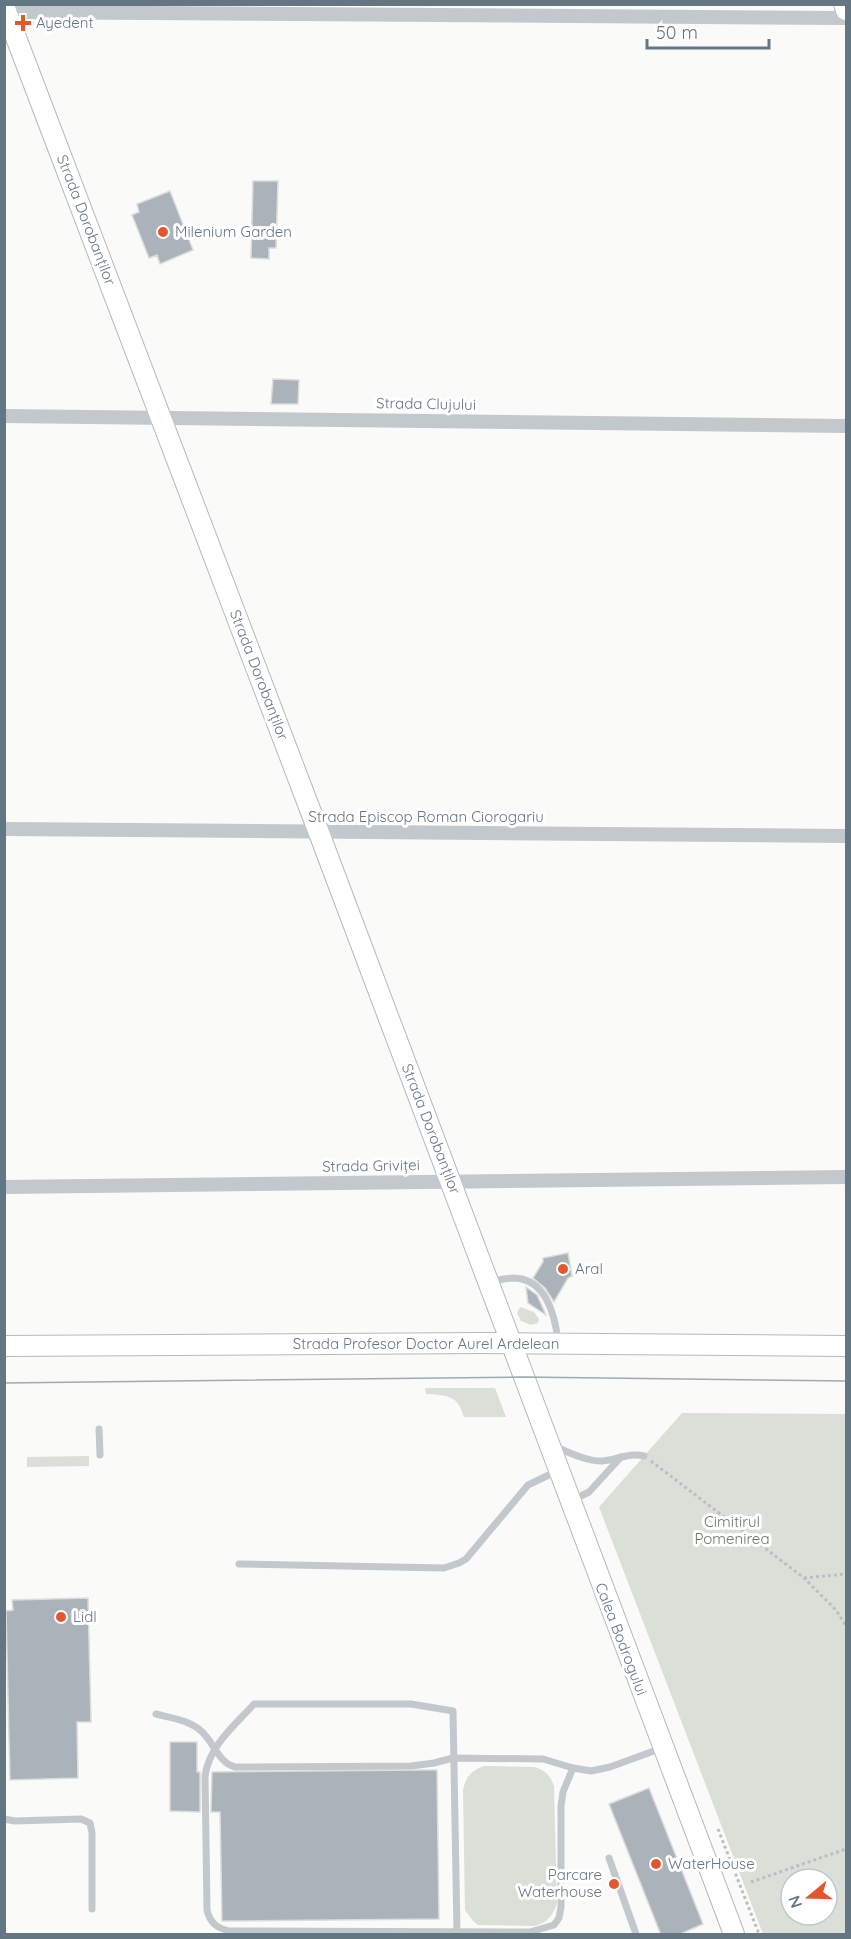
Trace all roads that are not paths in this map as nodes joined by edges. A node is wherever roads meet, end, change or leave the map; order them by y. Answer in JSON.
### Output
{"nodes":[{"id":1,"x":844,"y":4,"type":"edge"},
{"id":2,"x":5,"y":10,"type":"edge"},
{"id":3,"x":846,"y":10,"type":"edge"},
{"id":4,"x":846,"y":18,"type":"edge"},
{"id":5,"x":4,"y":416,"type":"edge"},
{"id":6,"x":161,"y":418,"type":"junction"},
{"id":7,"x":846,"y":426,"type":"edge"},
{"id":8,"x":4,"y":829,"type":"edge"},
{"id":9,"x":319,"y":833,"type":"junction"},
{"id":10,"x":846,"y":836,"type":"edge"},
{"id":11,"x":846,"y":1177,"type":"edge"},
{"id":12,"x":451,"y":1182,"type":"junction"},
{"id":13,"x":4,"y":1186,"type":"edge"},
{"id":14,"x":489,"y":1282,"type":"junction"},
{"id":15,"x":511,"y":1344,"type":"junction"},
{"id":16,"x":558,"y":1344,"type":"junction"},
{"id":17,"x":4,"y":1346,"type":"edge"},
{"id":18,"x":846,"y":1346,"type":"edge"},
{"id":19,"x":99,"y":1429,"type":"dead end"},
{"id":20,"x":548,"y":1444,"type":"junction"},
{"id":21,"x":100,"y":1455,"type":"dead end"},
{"id":22,"x":644,"y":1456,"type":"road end"},
{"id":23,"x":621,"y":1457,"type":"junction"},
{"id":24,"x":558,"y":1471,"type":"junction"},
{"id":25,"x":570,"y":1502,"type":"junction"},
{"id":26,"x":239,"y":1564,"type":"dead end"},
{"id":27,"x":156,"y":1714,"type":"dead end"},
{"id":28,"x":216,"y":1748,"type":"junction"},
{"id":29,"x":662,"y":1748,"type":"junction"},
{"id":30,"x":453,"y":1758,"type":"junction"},
{"id":31,"x":573,"y":1768,"type":"junction"},
{"id":32,"x":4,"y":1819,"type":"edge"},
{"id":33,"x":609,"y":1858,"type":"dead end"},
{"id":34,"x":92,"y":1909,"type":"dead end"},
{"id":35,"x":457,"y":1932,"type":"junction"},
{"id":36,"x":636,"y":1935,"type":"edge"},
{"id":37,"x":734,"y":1935,"type":"edge"}],
"edges":[{"from":1,"to":3,"type":"main road"},
{"from":2,"to":4,"type":"street"},
{"from":2,"to":6,"type":"main road","name":"Strada Dorobanților"},
{"from":5,"to":6,"type":"street","name":"Strada Clujului"},
{"from":6,"to":7,"type":"street","name":"Strada Clujului"},
{"from":6,"to":9,"type":"main road","name":"Strada Dorobanților"},
{"from":8,"to":9,"type":"street","name":"Strada Episcop Roman Ciorogariu"},
{"from":9,"to":10,"type":"street","name":"Strada Episcop Roman Ciorogariu"},
{"from":9,"to":12,"type":"main road","name":"Strada Dorobanților"},
{"from":11,"to":12,"type":"street","name":"Strada Griviței"},
{"from":12,"to":13,"type":"street","name":"Strada Griviței"},
{"from":12,"to":14,"type":"main road","name":"Strada Dorobanților"},
{"from":14,"to":15,"type":"main road","name":"Strada Dorobanților"},
{"from":14,"to":16,"type":"lane"},
{"from":15,"to":16,"type":"main road","name":"Strada Profesor Doctor Aurel Ardelean"},
{"from":15,"to":17,"type":"main road","name":"Strada Profesor Doctor Aurel Ardelean"},
{"from":15,"to":20,"type":"main road","name":"Calea Bodrogului"},
{"from":16,"to":18,"type":"main road","name":"Strada Profesor Doctor Aurel Ardelean"},
{"from":19,"to":21,"type":"lane"},
{"from":20,"to":23,"type":"lane"},
{"from":20,"to":24,"type":"main road","name":"Calea Bodrogului"},
{"from":22,"to":23,"type":"lane"},
{"from":23,"to":25,"type":"lane"},
{"from":24,"to":25,"type":"main road","name":"Calea Bodrogului"},
{"from":24,"to":26,"type":"lane"},
{"from":25,"to":29,"type":"main road","name":"Calea Bodrogului"},
{"from":27,"to":28,"type":"lane"},
{"from":28,"to":30,"type":"lane"},
{"from":28,"to":30,"type":"lane"},
{"from":28,"to":35,"type":"lane"},
{"from":29,"to":31,"type":"lane"},
{"from":29,"to":37,"type":"main road","name":"Calea Bodrogului"},
{"from":30,"to":31,"type":"lane"},
{"from":30,"to":35,"type":"lane"},
{"from":31,"to":35,"type":"lane"},
{"from":32,"to":34,"type":"lane"},
{"from":33,"to":36,"type":"lane"}]}
